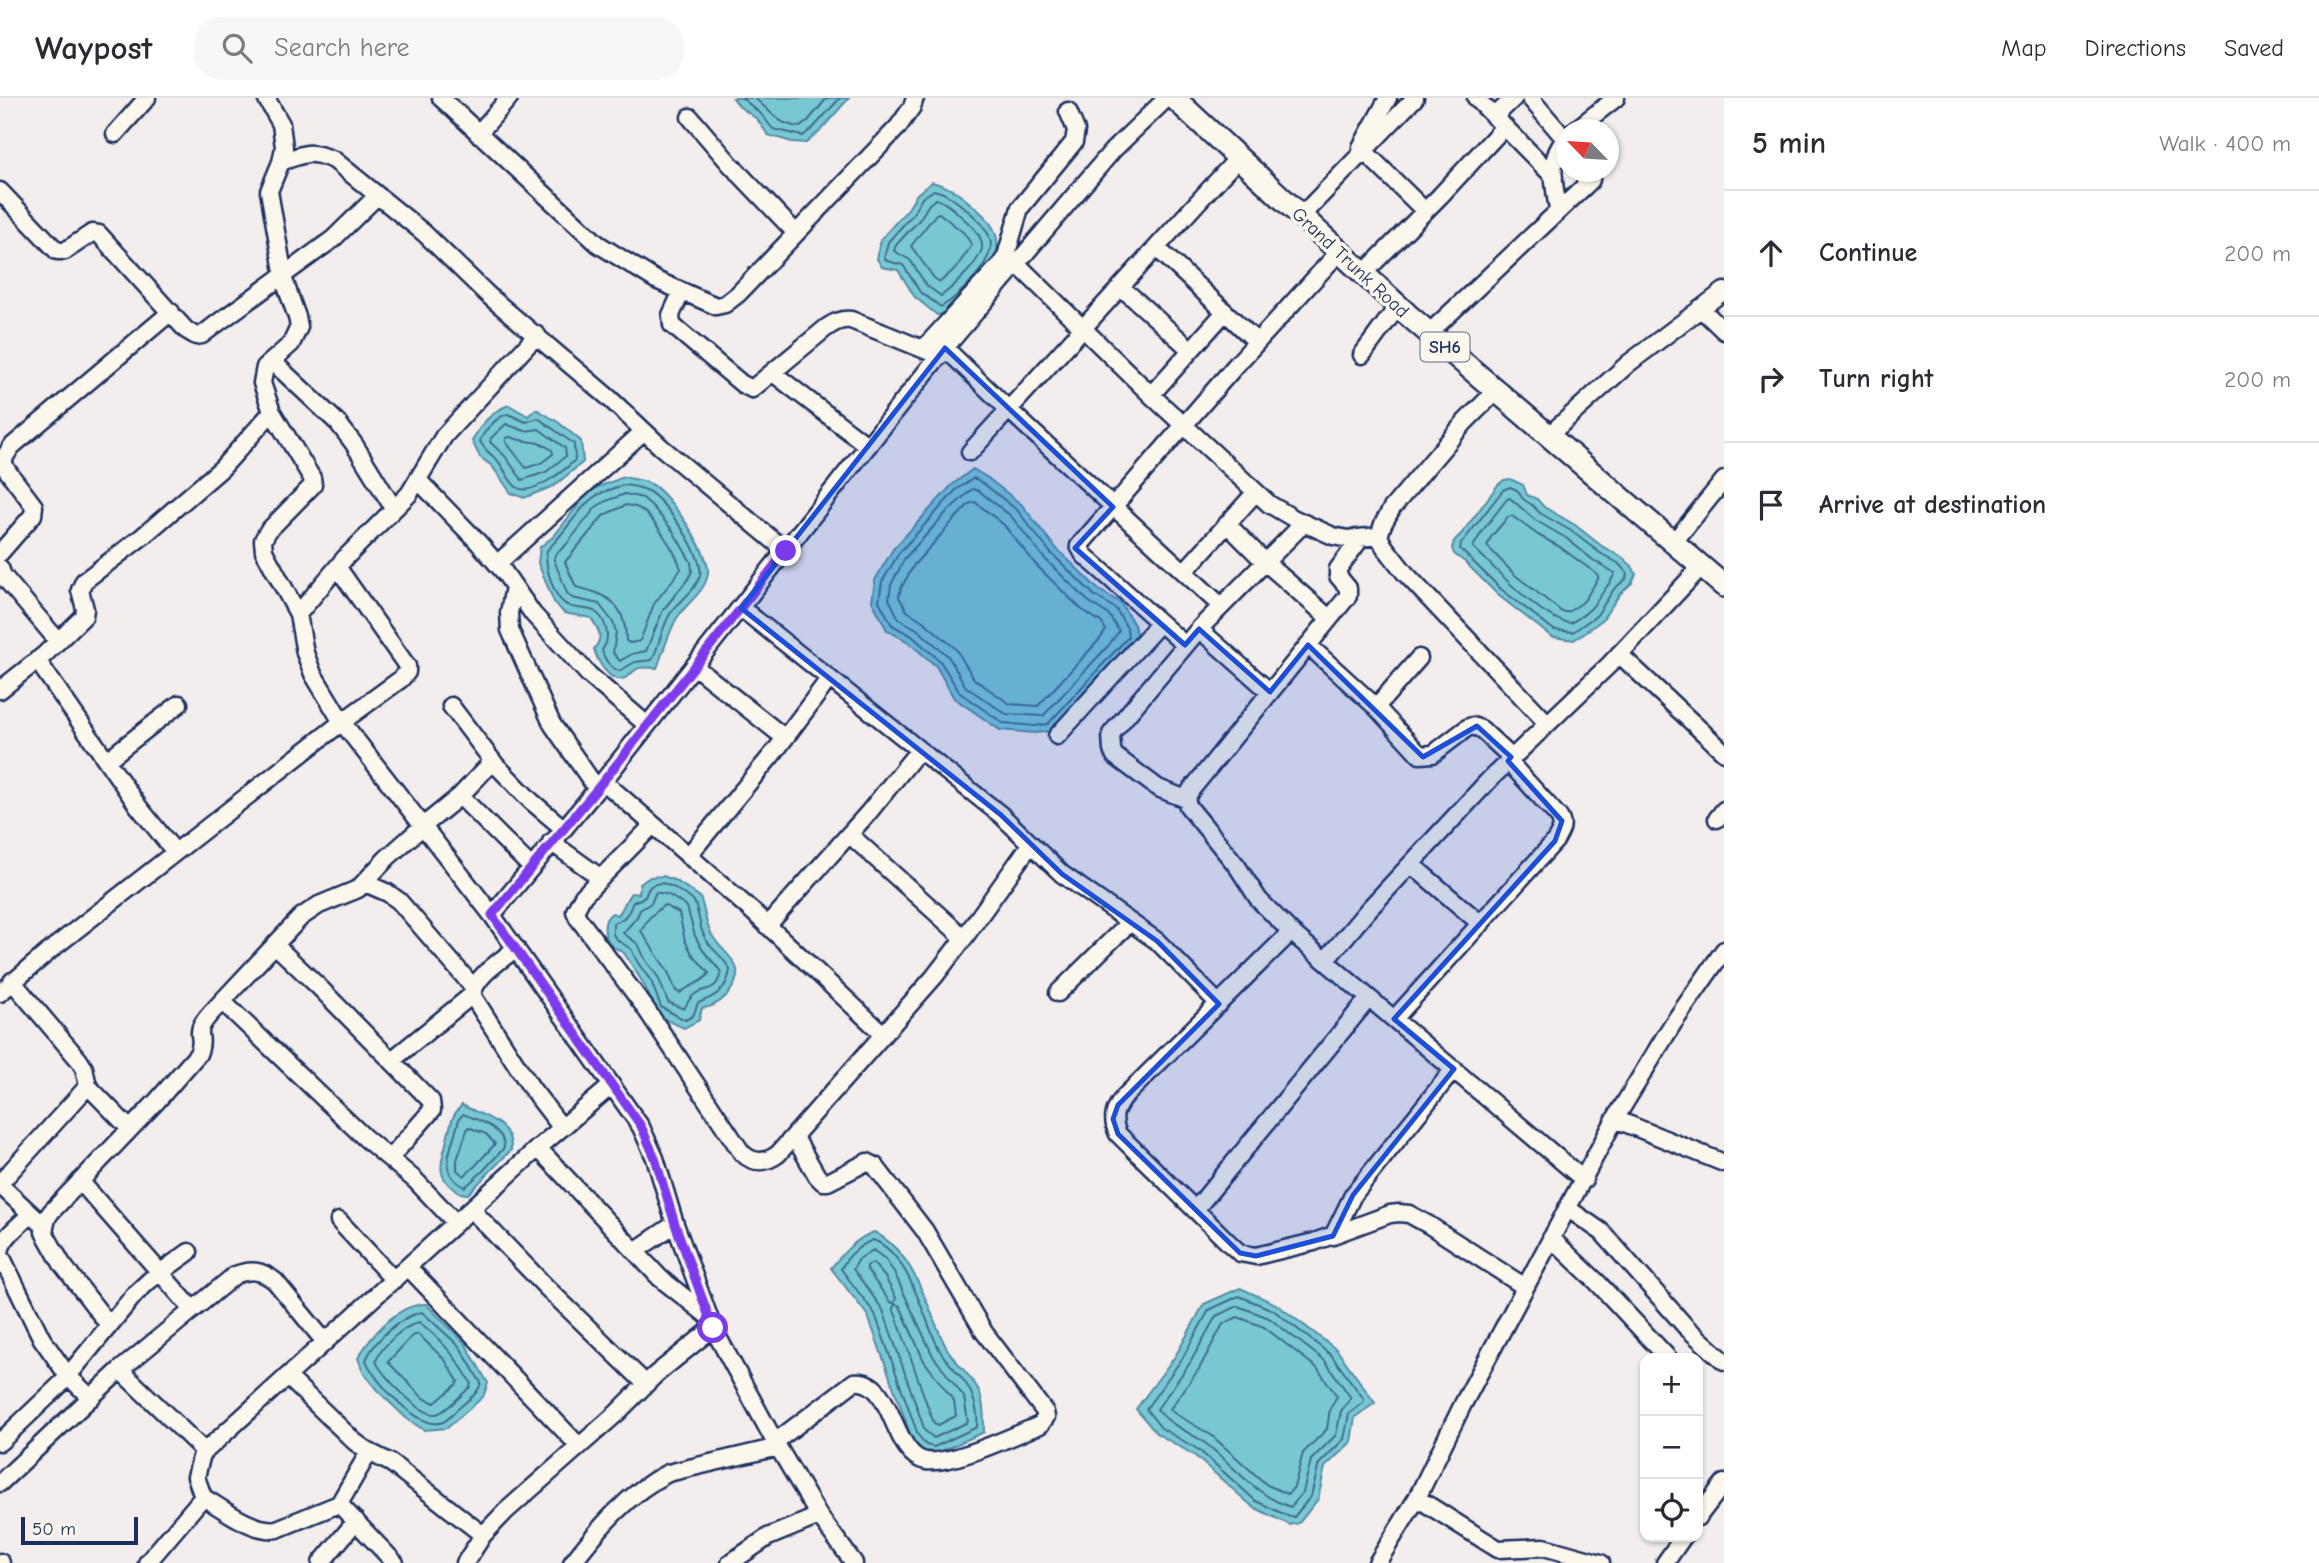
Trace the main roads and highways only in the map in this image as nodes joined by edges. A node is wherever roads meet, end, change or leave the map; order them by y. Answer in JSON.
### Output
{"nodes":[{"id":1,"x":1174,"y":98,"type":"edge"},
{"id":2,"x":1724,"y":586,"type":"edge"}],
"edges":[{"from":1,"to":2,"type":"main road","name":"Grand Trunk Road","number":"SH6"}]}
